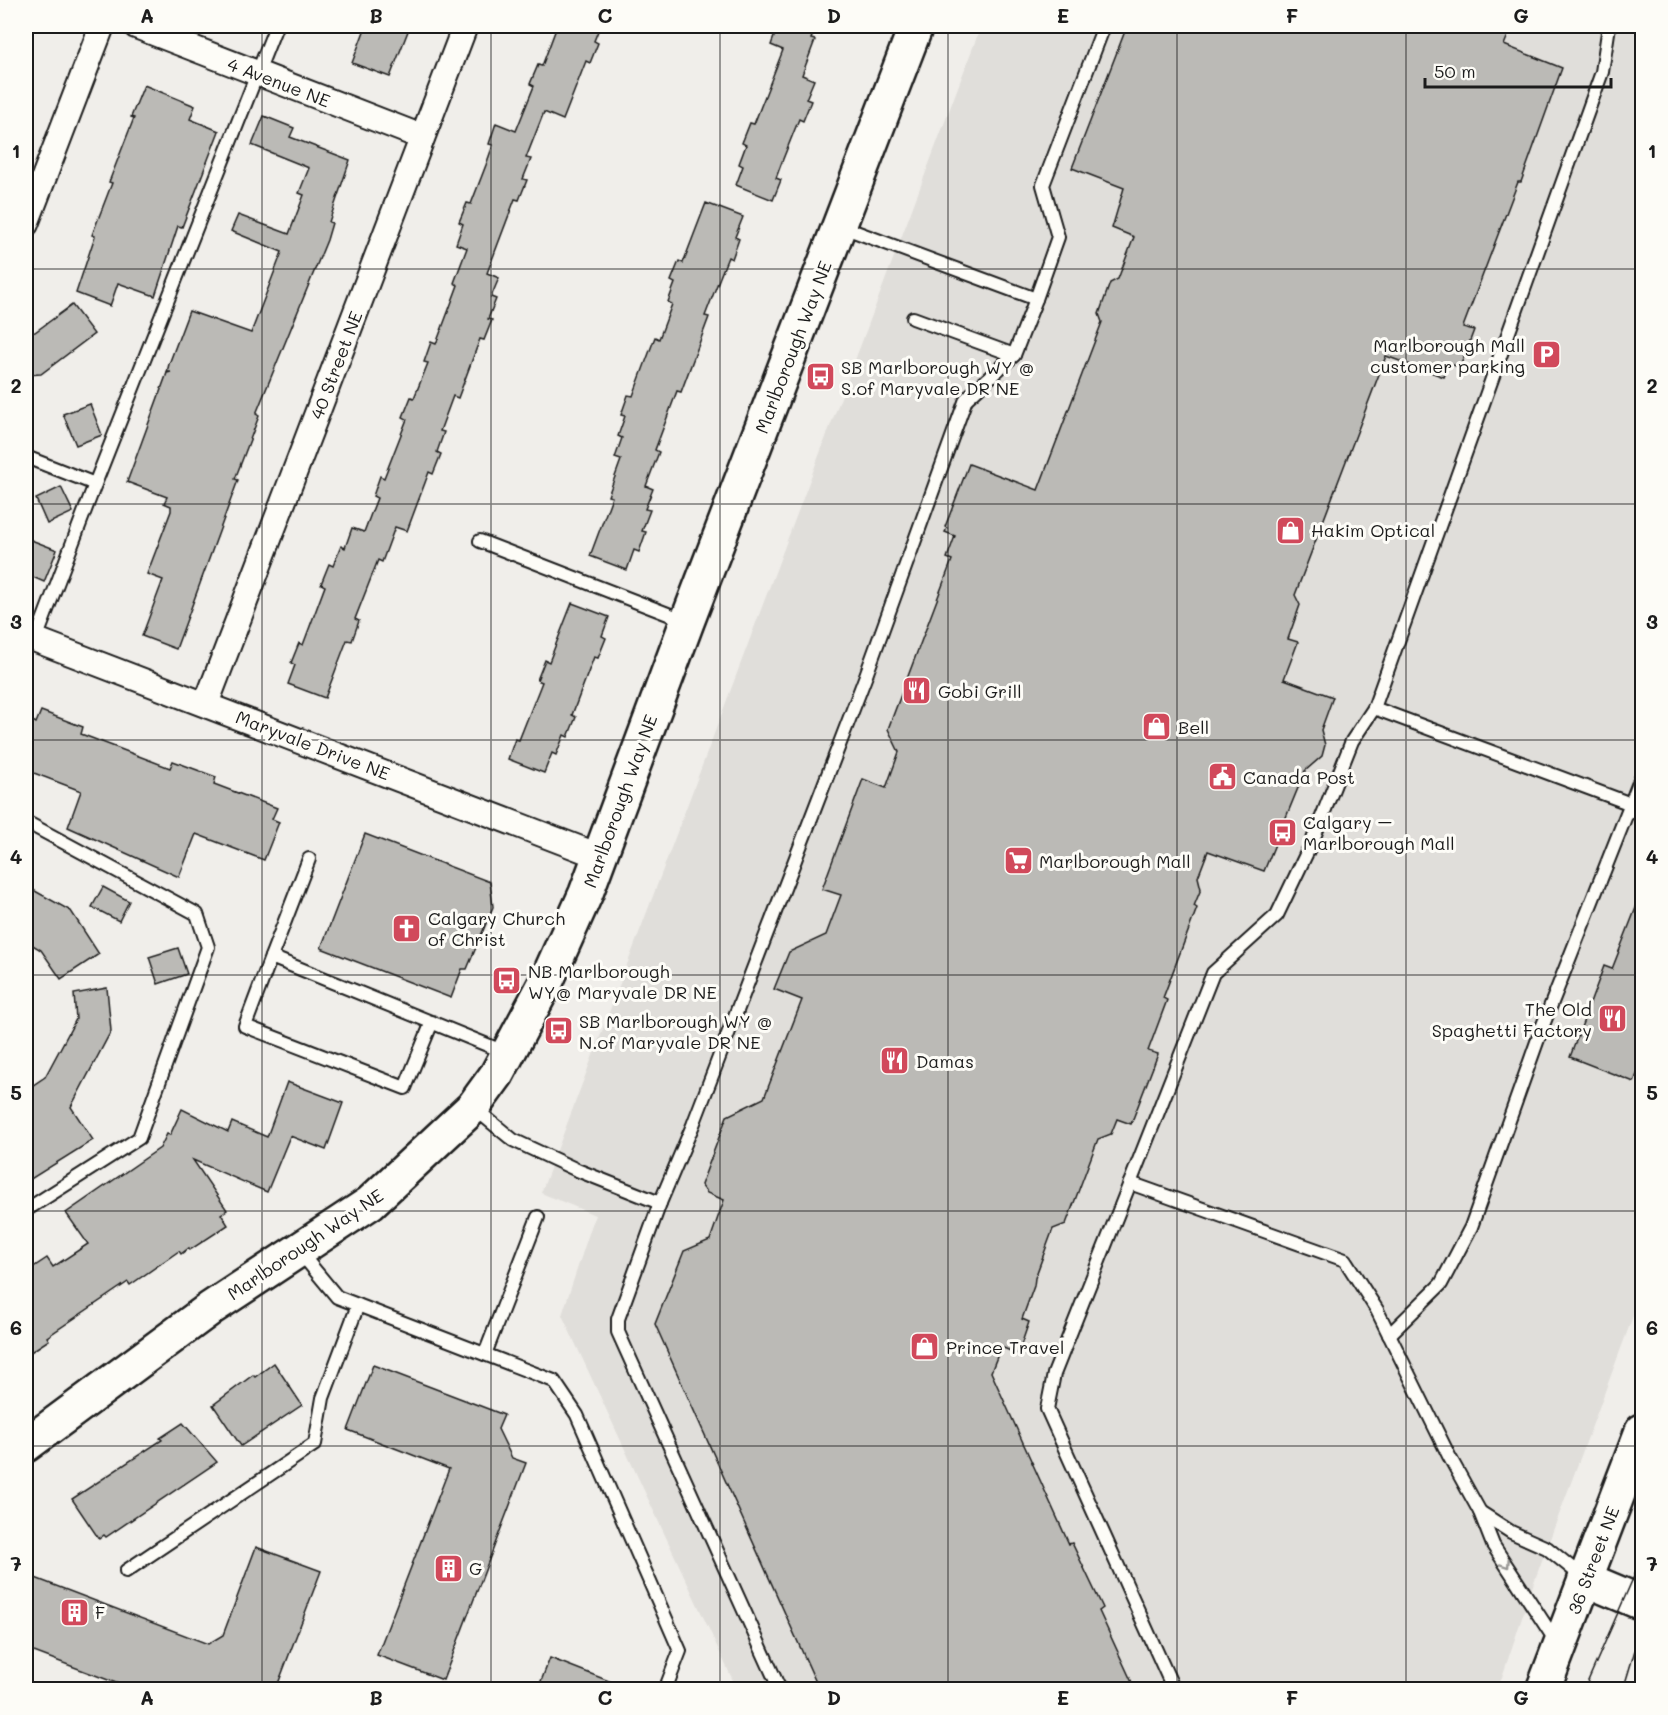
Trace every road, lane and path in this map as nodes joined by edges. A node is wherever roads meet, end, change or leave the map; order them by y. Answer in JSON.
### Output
{"nodes":[{"id":1,"x":102,"y":26,"type":"edge"},
{"id":2,"x":136,"y":26,"type":"edge"},
{"id":3,"x":276,"y":26,"type":"edge"},
{"id":4,"x":465,"y":26,"type":"edge"},
{"id":5,"x":916,"y":26,"type":"edge"},
{"id":6,"x":1104,"y":26,"type":"edge"},
{"id":7,"x":1609,"y":26,"type":"edge"},
{"id":8,"x":258,"y":74,"type":"junction"},
{"id":9,"x":422,"y":137,"type":"junction"},
{"id":10,"x":26,"y":224,"type":"edge"},
{"id":11,"x":840,"y":226,"type":"junction"},
{"id":12,"x":1036,"y":299,"type":"junction"},
{"id":13,"x":913,"y":318,"type":"dead end"},
{"id":14,"x":1014,"y":355,"type":"junction"},
{"id":15,"x":26,"y":457,"type":"edge"},
{"id":16,"x":95,"y":484,"type":"junction"},
{"id":17,"x":480,"y":541,"type":"dead end"},
{"id":18,"x":687,"y":622,"type":"junction"},
{"id":19,"x":31,"y":637,"type":"edge"},
{"id":20,"x":206,"y":704,"type":"junction"},
{"id":21,"x":1374,"y":708,"type":"junction"},
{"id":22,"x":1642,"y":775,"type":"edge"},
{"id":23,"x":1637,"y":802,"type":"edge"},
{"id":24,"x":1642,"y":818,"type":"edge"},
{"id":25,"x":26,"y":822,"type":"edge"},
{"id":26,"x":599,"y":856,"type":"junction"},
{"id":27,"x":309,"y":859,"type":"dead end"},
{"id":28,"x":272,"y":957,"type":"junction"},
{"id":29,"x":432,"y":1023,"type":"junction"},
{"id":30,"x":508,"y":1053,"type":"junction"},
{"id":31,"x":473,"y":1107,"type":"junction"},
{"id":32,"x":1130,"y":1183,"type":"junction"},
{"id":33,"x":660,"y":1203,"type":"junction"},
{"id":34,"x":26,"y":1210,"type":"edge"},
{"id":35,"x":538,"y":1217,"type":"dead end"},
{"id":36,"x":299,"y":1250,"type":"junction"},
{"id":37,"x":358,"y":1305,"type":"junction"},
{"id":38,"x":1389,"y":1335,"type":"junction"},
{"id":39,"x":484,"y":1354,"type":"junction"},
{"id":40,"x":1642,"y":1431,"type":"edge"},
{"id":41,"x":26,"y":1445,"type":"edge"},
{"id":42,"x":1480,"y":1512,"type":"junction"},
{"id":43,"x":126,"y":1571,"type":"dead end"},
{"id":44,"x":1585,"y":1579,"type":"junction"},
{"id":45,"x":1642,"y":1603,"type":"edge"},
{"id":46,"x":1559,"y":1647,"type":"junction"},
{"id":47,"x":665,"y":1689,"type":"edge"},
{"id":48,"x":780,"y":1689,"type":"edge"},
{"id":49,"x":1174,"y":1689,"type":"edge"},
{"id":50,"x":1543,"y":1689,"type":"edge"}],
"edges":[{"from":1,"to":10,"type":"street"},
{"from":2,"to":8,"type":"street","name":"4 Avenue NE"},
{"from":3,"to":8,"type":"lane"},
{"from":4,"to":9,"type":"street","name":"40 Street NE"},
{"from":5,"to":11,"type":"street","name":"Marlborough Way NE"},
{"from":6,"to":12,"type":"lane"},
{"from":7,"to":21,"type":"lane"},
{"from":8,"to":9,"type":"street","name":"4 Avenue NE"},
{"from":8,"to":16,"type":"lane"},
{"from":9,"to":20,"type":"street","name":"40 Street NE"},
{"from":11,"to":12,"type":"lane"},
{"from":11,"to":18,"type":"street","name":"Marlborough Way NE"},
{"from":12,"to":14,"type":"lane"},
{"from":13,"to":14,"type":"lane"},
{"from":14,"to":33,"type":"lane"},
{"from":15,"to":16,"type":"lane"},
{"from":16,"to":19,"type":"lane"},
{"from":17,"to":18,"type":"lane"},
{"from":18,"to":26,"type":"street","name":"Marlborough Way NE"},
{"from":19,"to":20,"type":"street","name":"Maryvale Drive NE"},
{"from":20,"to":26,"type":"street","name":"Maryvale Drive NE"},
{"from":21,"to":23,"type":"lane"},
{"from":21,"to":32,"type":"lane"},
{"from":22,"to":23,"type":"lane"},
{"from":23,"to":24,"type":"lane"},
{"from":23,"to":38,"type":"lane"},
{"from":25,"to":34,"type":"lane"},
{"from":26,"to":30,"type":"street","name":"Marlborough Way NE"},
{"from":27,"to":28,"type":"lane"},
{"from":28,"to":29,"type":"lane"},
{"from":28,"to":29,"type":"lane"},
{"from":29,"to":30,"type":"lane"},
{"from":30,"to":31,"type":"street","name":"Marlborough Way NE"},
{"from":31,"to":33,"type":"lane"},
{"from":31,"to":36,"type":"street","name":"Marlborough Way NE"},
{"from":32,"to":38,"type":"lane"},
{"from":32,"to":49,"type":"lane"},
{"from":33,"to":48,"type":"lane"},
{"from":35,"to":39,"type":"lane"},
{"from":36,"to":37,"type":"lane"},
{"from":36,"to":41,"type":"street","name":"Marlborough Way NE"},
{"from":37,"to":39,"type":"lane"},
{"from":37,"to":43,"type":"lane"},
{"from":38,"to":42,"type":"lane"},
{"from":39,"to":47,"type":"lane"},
{"from":40,"to":44,"type":"street","name":"36 Street NE"},
{"from":42,"to":44,"type":"lane"},
{"from":42,"to":46,"type":"lane","one_way":true},
{"from":44,"to":45,"type":"street"},
{"from":44,"to":46,"type":"street","name":"36 Street NE"},
{"from":46,"to":50,"type":"street","name":"36 Street NE"}]}
